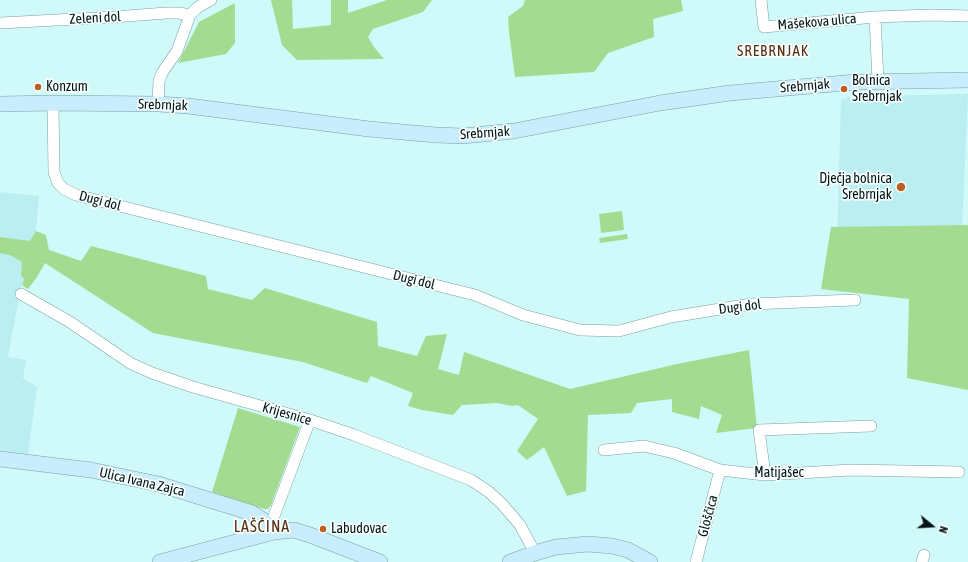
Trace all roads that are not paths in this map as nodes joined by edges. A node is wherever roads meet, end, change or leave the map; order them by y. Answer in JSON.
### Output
{"nodes":[{"id":1,"x":211,"y":0,"type":"edge"},
{"id":2,"x":761,"y":0,"type":"edge"},
{"id":3,"x":190,"y":15,"type":"junction"},
{"id":4,"x":968,"y":16,"type":"edge"},
{"id":5,"x":874,"y":17,"type":"junction"},
{"id":6,"x":0,"y":23,"type":"edge"},
{"id":7,"x":968,"y":80,"type":"edge"},
{"id":8,"x":878,"y":81,"type":"junction"},
{"id":9,"x":53,"y":103,"type":"junction"},
{"id":10,"x":0,"y":104,"type":"edge"},
{"id":11,"x":158,"y":104,"type":"junction"},
{"id":12,"x":21,"y":294,"type":"dead end"},
{"id":13,"x":856,"y":300,"type":"dead end"},
{"id":14,"x":310,"y":420,"type":"junction"},
{"id":15,"x":871,"y":426,"type":"dead end"},
{"id":16,"x":604,"y":450,"type":"dead end"},
{"id":17,"x":0,"y":459,"type":"edge"},
{"id":18,"x":720,"y":470,"type":"junction"},
{"id":19,"x":959,"y":472,"type":"dead end"},
{"id":20,"x":765,"y":475,"type":"junction"},
{"id":21,"x":274,"y":532,"type":"junction"},
{"id":22,"x":535,"y":552,"type":"junction"},
{"id":23,"x":160,"y":562,"type":"edge"},
{"id":24,"x":380,"y":562,"type":"edge"},
{"id":25,"x":510,"y":562,"type":"edge"},
{"id":26,"x":650,"y":562,"type":"edge"},
{"id":27,"x":696,"y":562,"type":"edge"}],
"edges":[{"from":1,"to":3,"type":"street"},
{"from":2,"to":5,"type":"street","name":"Mašekova ulica"},
{"from":3,"to":6,"type":"street","name":"Zeleni dol"},
{"from":3,"to":11,"type":"street"},
{"from":4,"to":5,"type":"street","name":"Mašekova ulica"},
{"from":5,"to":8,"type":"street","name":"Mašekova ulica"},
{"from":7,"to":8,"type":"main road","name":"Srebrnjak"},
{"from":8,"to":11,"type":"main road","name":"Srebrnjak"},
{"from":9,"to":10,"type":"main road","name":"Srebrnjak"},
{"from":9,"to":11,"type":"main road","name":"Srebrnjak"},
{"from":9,"to":13,"type":"street","name":"Dugi dol"},
{"from":12,"to":14,"type":"street","name":"Krijesnice"},
{"from":14,"to":21,"type":"street"},
{"from":14,"to":22,"type":"street","name":"Krijesnice"},
{"from":15,"to":20,"type":"street"},
{"from":16,"to":18,"type":"street","name":"Matijašec"},
{"from":17,"to":21,"type":"main road","name":"Ulica Ivana Zajca"},
{"from":18,"to":20,"type":"street","name":"Matijašec"},
{"from":18,"to":27,"type":"street","name":"Gloščica"},
{"from":19,"to":20,"type":"street","name":"Matijašec"},
{"from":21,"to":23,"type":"main road"},
{"from":21,"to":24,"type":"main road"},
{"from":22,"to":25,"type":"main road"},
{"from":22,"to":26,"type":"main road"}]}
